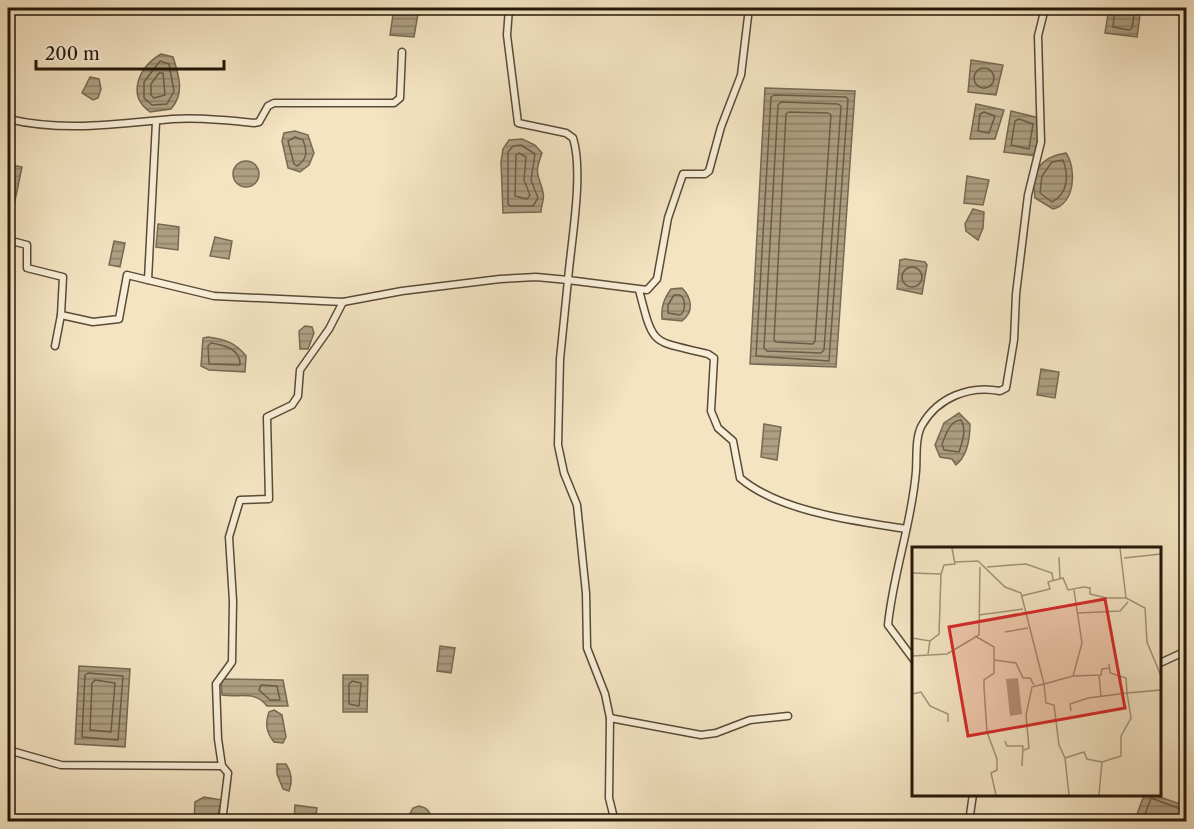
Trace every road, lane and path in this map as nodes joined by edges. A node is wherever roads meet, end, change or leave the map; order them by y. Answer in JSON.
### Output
{"nodes":[{"id":1,"x":508,"y":8,"type":"edge"},
{"id":2,"x":749,"y":8,"type":"edge"},
{"id":3,"x":1045,"y":8,"type":"edge"},
{"id":4,"x":402,"y":52,"type":"dead end"},
{"id":5,"x":8,"y":119,"type":"edge"},
{"id":6,"x":156,"y":122,"type":"junction"},
{"id":7,"x":8,"y":240,"type":"edge"},
{"id":8,"x":148,"y":280,"type":"junction"},
{"id":9,"x":568,"y":280,"type":"junction"},
{"id":10,"x":639,"y":290,"type":"junction"},
{"id":11,"x":343,"y":302,"type":"junction"},
{"id":12,"x":61,"y":315,"type":"junction"},
{"id":13,"x":55,"y":346,"type":"dead end"},
{"id":14,"x":906,"y":530,"type":"junction"},
{"id":15,"x":1186,"y":651,"type":"edge"},
{"id":16,"x":912,"y":657,"type":"edge"},
{"id":17,"x":1161,"y":663,"type":"edge"},
{"id":18,"x":788,"y":716,"type":"dead end"},
{"id":19,"x":610,"y":718,"type":"junction"},
{"id":20,"x":8,"y":750,"type":"edge"},
{"id":21,"x":222,"y":766,"type":"junction"},
{"id":22,"x":973,"y":796,"type":"edge"},
{"id":23,"x":222,"y":822,"type":"edge"},
{"id":24,"x":615,"y":822,"type":"edge"},
{"id":25,"x":969,"y":822,"type":"edge"}],
"edges":[{"from":1,"to":9,"type":"street"},
{"from":2,"to":10,"type":"street"},
{"from":3,"to":14,"type":"street"},
{"from":4,"to":6,"type":"street"},
{"from":5,"to":6,"type":"street"},
{"from":6,"to":8,"type":"street"},
{"from":7,"to":12,"type":"street"},
{"from":8,"to":11,"type":"street"},
{"from":8,"to":12,"type":"street"},
{"from":9,"to":10,"type":"street"},
{"from":9,"to":11,"type":"street"},
{"from":9,"to":19,"type":"street"},
{"from":10,"to":14,"type":"street"},
{"from":11,"to":21,"type":"street"},
{"from":12,"to":13,"type":"street"},
{"from":14,"to":16,"type":"street"},
{"from":15,"to":17,"type":"street"},
{"from":18,"to":19,"type":"street"},
{"from":19,"to":24,"type":"street"},
{"from":20,"to":21,"type":"street"},
{"from":21,"to":23,"type":"street"},
{"from":22,"to":25,"type":"street"}]}
